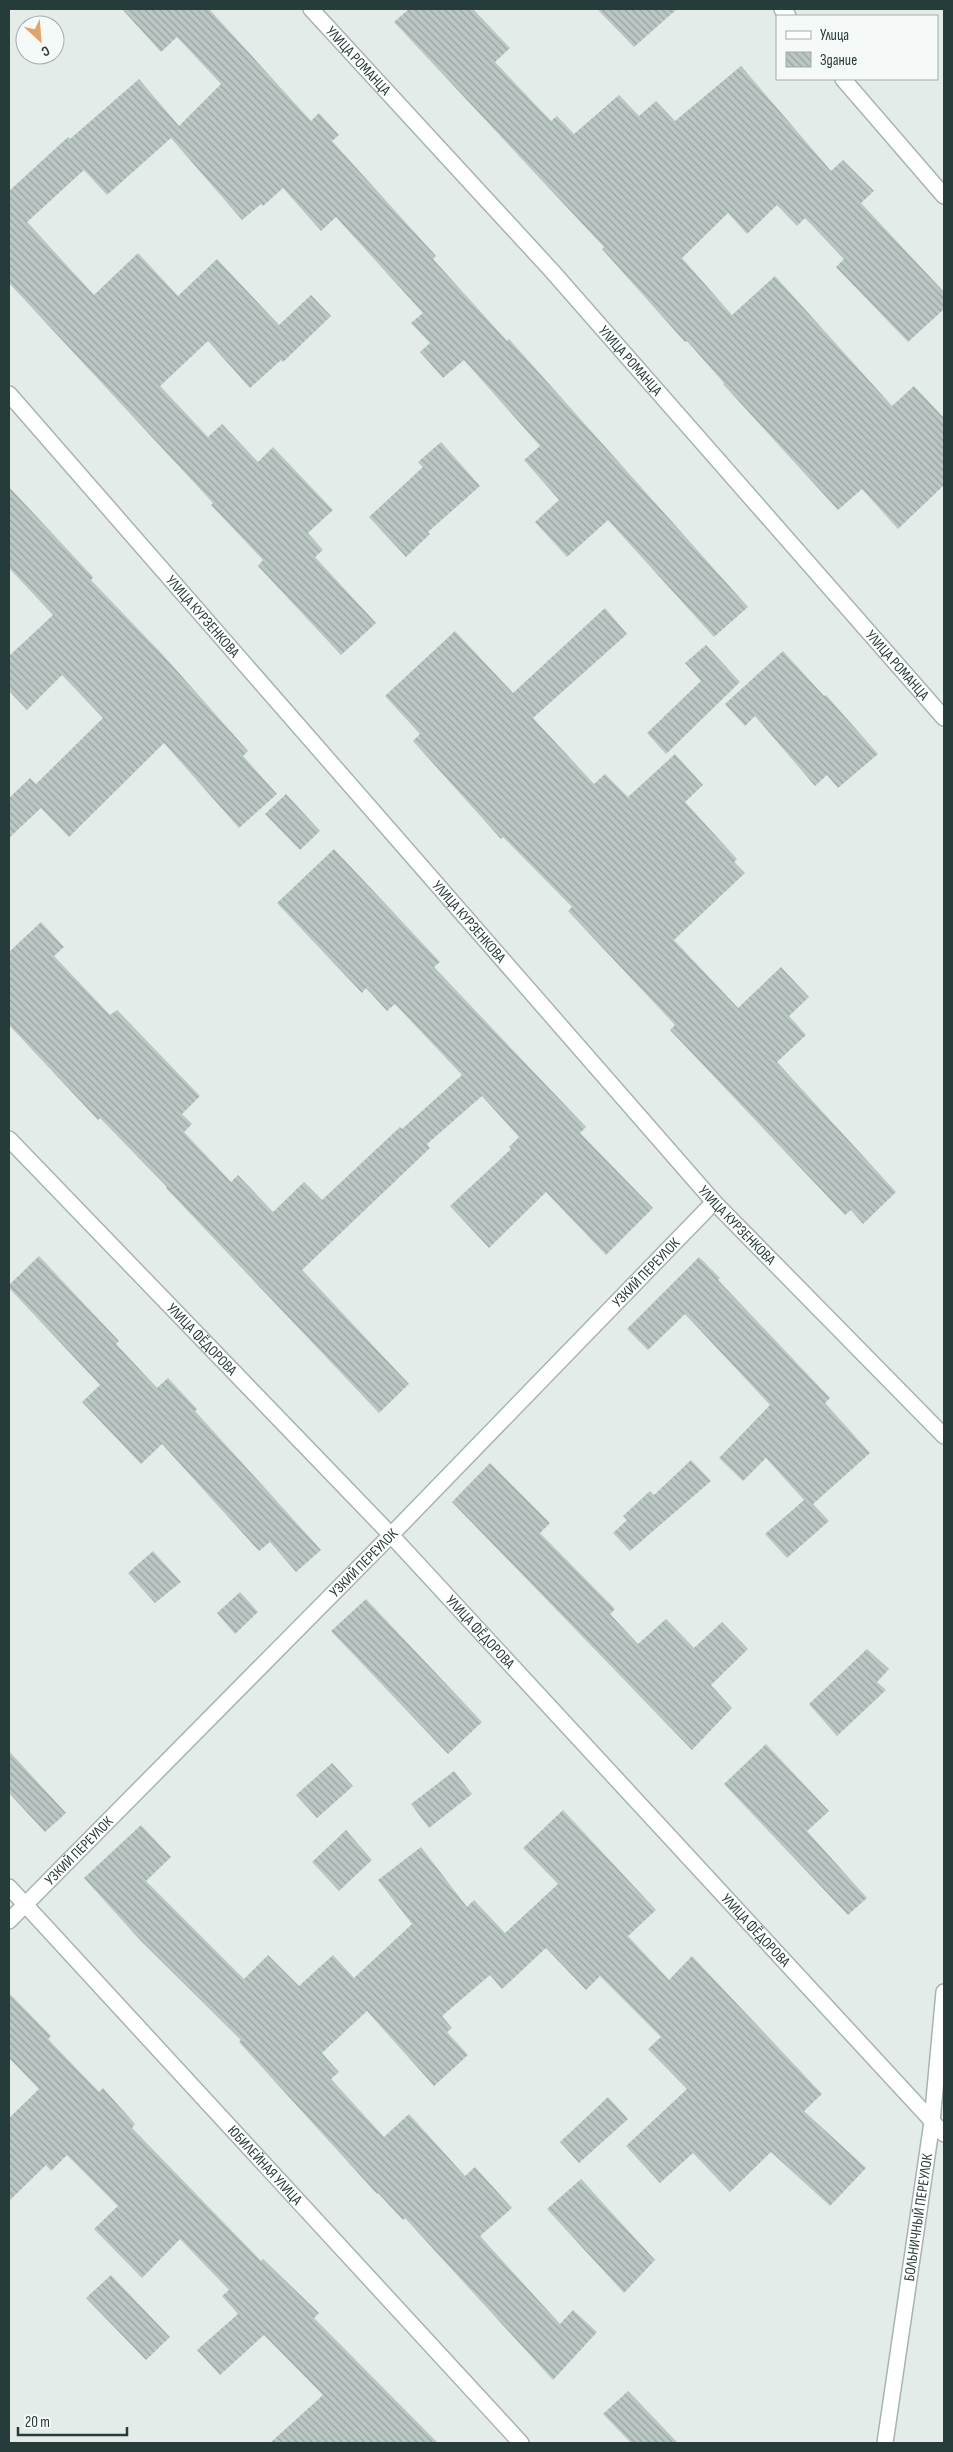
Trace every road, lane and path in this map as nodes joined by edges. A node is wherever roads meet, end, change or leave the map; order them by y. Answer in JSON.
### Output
{"nodes":[{"id":1,"x":311,"y":9,"type":"edge"},
{"id":2,"x":843,"y":80,"type":"edge"},
{"id":3,"x":944,"y":196,"type":"edge"},
{"id":4,"x":9,"y":394,"type":"edge"},
{"id":5,"x":944,"y":718,"type":"edge"},
{"id":6,"x":9,"y":1139,"type":"edge"},
{"id":7,"x":714,"y":1202,"type":"junction"},
{"id":8,"x":944,"y":1436,"type":"edge"},
{"id":9,"x":392,"y":1535,"type":"junction"},
{"id":10,"x":9,"y":1887,"type":"edge"},
{"id":11,"x":25,"y":1903,"type":"junction"},
{"id":12,"x":9,"y":1921,"type":"edge"},
{"id":13,"x":944,"y":1992,"type":"edge"},
{"id":14,"x":932,"y":2122,"type":"junction"},
{"id":15,"x":944,"y":2134,"type":"edge"},
{"id":16,"x":521,"y":2443,"type":"edge"},
{"id":17,"x":885,"y":2443,"type":"edge"}],
"edges":[{"from":1,"to":5,"type":"street","name":"УЛИЦА РОМАНЦА"},
{"from":2,"to":3,"type":"street"},
{"from":4,"to":7,"type":"street","name":"УЛИЦА КУРЗЕНКОВА"},
{"from":6,"to":9,"type":"street","name":"УЛИЦА ФЁДОРОВА"},
{"from":7,"to":8,"type":"street","name":"УЛИЦА КУРЗЕНКОВА"},
{"from":7,"to":9,"type":"street","name":"УЗКИЙ ПЕРЕУЛОК"},
{"from":9,"to":11,"type":"street","name":"УЗКИЙ ПЕРЕУЛОК"},
{"from":9,"to":14,"type":"street","name":"УЛИЦА ФЁДОРОВА"},
{"from":10,"to":11,"type":"street","name":"ЮБИЛЕЙНАЯ УЛИЦА"},
{"from":11,"to":12,"type":"street","name":"УЗКИЙ ПЕРЕУЛОК"},
{"from":11,"to":16,"type":"street","name":"ЮБИЛЕЙНАЯ УЛИЦА"},
{"from":13,"to":14,"type":"street","name":"БОЛЬНИЧНЫЙ ПЕРЕУЛОК"},
{"from":14,"to":15,"type":"street","name":"УЛИЦА ФЁДОРОВА"},
{"from":14,"to":17,"type":"street","name":"БОЛЬНИЧНЫЙ ПЕРЕУЛОК"}]}
